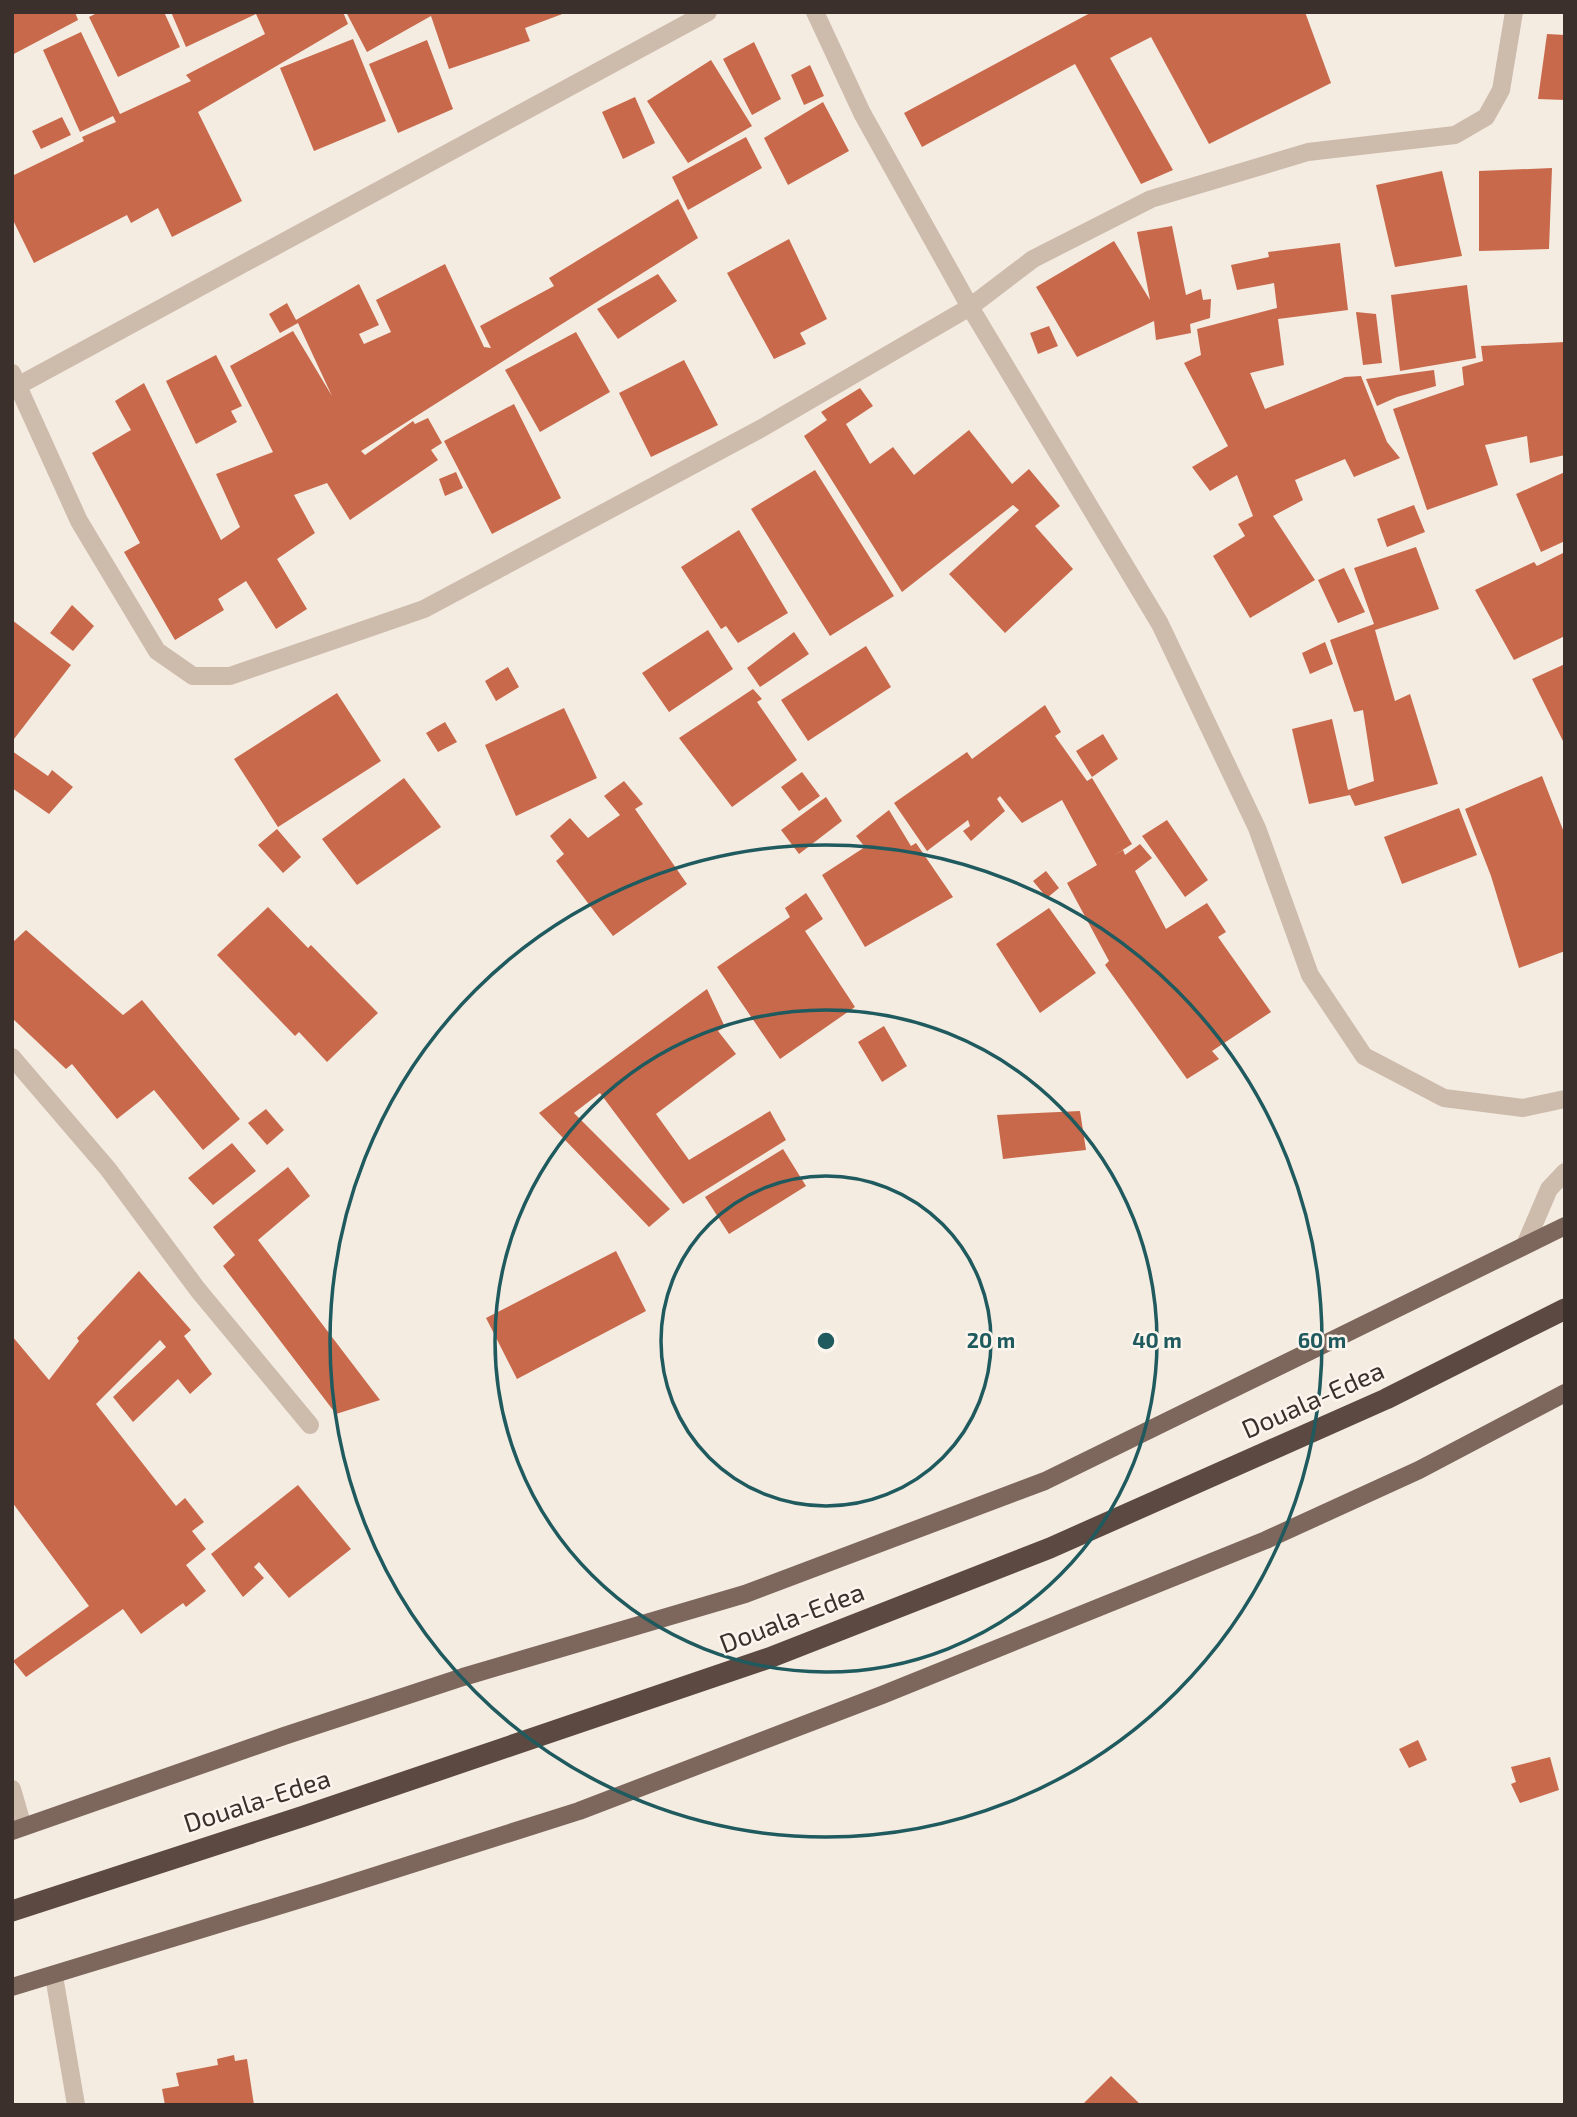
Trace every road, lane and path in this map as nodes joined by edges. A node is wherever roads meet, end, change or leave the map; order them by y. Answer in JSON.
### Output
{"nodes":[{"id":1,"x":708,"y":12,"type":"edge"},
{"id":2,"x":815,"y":12,"type":"edge"},
{"id":3,"x":1514,"y":12,"type":"edge"},
{"id":4,"x":970,"y":307,"type":"junction"},
{"id":5,"x":14,"y":383,"type":"edge"},
{"id":6,"x":12,"y":1057,"type":"edge"},
{"id":7,"x":1565,"y":1100,"type":"edge"},
{"id":8,"x":1565,"y":1172,"type":"edge"},
{"id":9,"x":1565,"y":1226,"type":"edge"},
{"id":10,"x":1525,"y":1245,"type":"junction"},
{"id":11,"x":1565,"y":1309,"type":"edge"},
{"id":12,"x":1565,"y":1393,"type":"edge"},
{"id":13,"x":310,"y":1425,"type":"dead end"},
{"id":14,"x":12,"y":1789,"type":"edge"},
{"id":15,"x":18,"y":1829,"type":"edge"},
{"id":16,"x":12,"y":1911,"type":"edge"},
{"id":17,"x":54,"y":1976,"type":"junction"},
{"id":18,"x":12,"y":1987,"type":"edge"},
{"id":19,"x":76,"y":2105,"type":"edge"}],
"edges":[{"from":1,"to":5,"type":"street"},
{"from":2,"to":4,"type":"street"},
{"from":3,"to":4,"type":"street"},
{"from":4,"to":5,"type":"street"},
{"from":4,"to":7,"type":"street"},
{"from":6,"to":13,"type":"street"},
{"from":8,"to":10,"type":"street"},
{"from":9,"to":10,"type":"main road"},
{"from":10,"to":15,"type":"main road"},
{"from":11,"to":16,"type":"highway","name":"Douala-Edea"},
{"from":12,"to":17,"type":"main road"},
{"from":14,"to":15,"type":"street"},
{"from":17,"to":18,"type":"main road"},
{"from":17,"to":19,"type":"street"}]}
